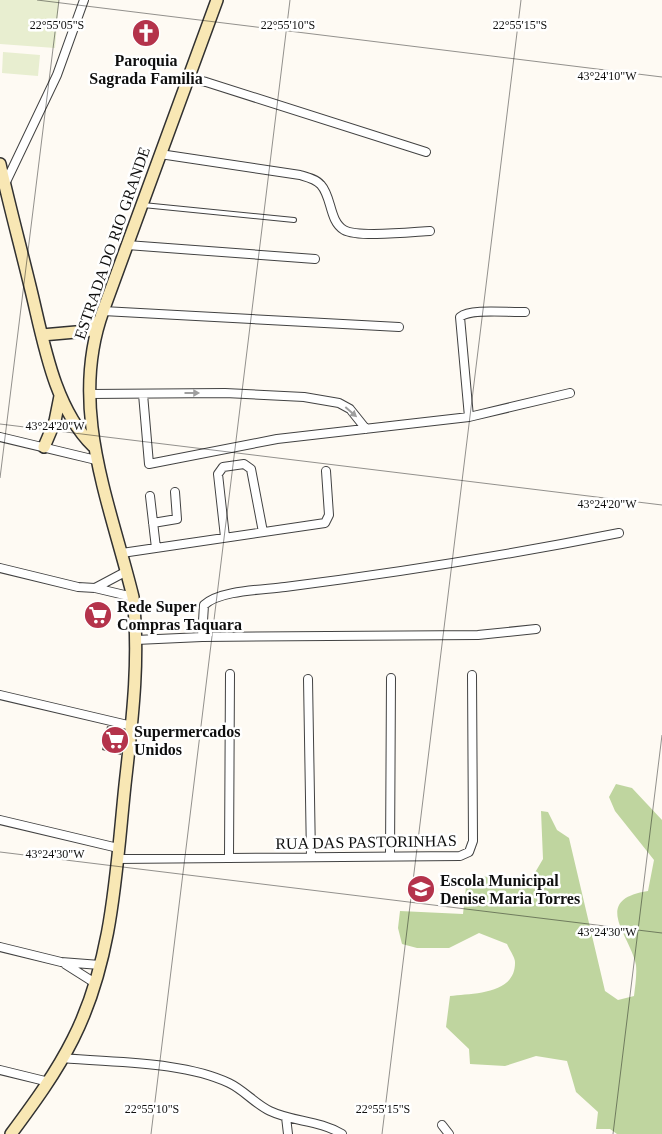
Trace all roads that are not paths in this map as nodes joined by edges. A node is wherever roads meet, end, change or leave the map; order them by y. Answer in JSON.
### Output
{"nodes":[{"id":1,"x":84,"y":0,"type":"edge"},
{"id":2,"x":217,"y":0,"type":"edge"},
{"id":3,"x":187,"y":78,"type":"junction"},
{"id":4,"x":426,"y":152,"type":"dead end"},
{"id":5,"x":160,"y":154,"type":"junction"},
{"id":6,"x":0,"y":164,"type":"edge"},
{"id":7,"x":5,"y":184,"type":"junction"},
{"id":8,"x":141,"y":205,"type":"junction"},
{"id":9,"x":294,"y":220,"type":"dead end"},
{"id":10,"x":430,"y":231,"type":"dead end"},
{"id":11,"x":127,"y":245,"type":"junction"},
{"id":12,"x":315,"y":259,"type":"dead end"},
{"id":13,"x":524,"y":312,"type":"dead end"},
{"id":14,"x":101,"y":315,"type":"junction"},
{"id":15,"x":399,"y":327,"type":"dead end"},
{"id":16,"x":42,"y":335,"type":"junction"},
{"id":17,"x":91,"y":335,"type":"junction"},
{"id":18,"x":570,"y":393,"type":"dead end"},
{"id":19,"x":89,"y":394,"type":"junction"},
{"id":20,"x":144,"y":394,"type":"junction"},
{"id":21,"x":60,"y":396,"type":"junction"},
{"id":22,"x":469,"y":417,"type":"junction"},
{"id":23,"x":366,"y":430,"type":"junction"},
{"id":24,"x":0,"y":437,"type":"edge"},
{"id":25,"x":93,"y":446,"type":"junction"},
{"id":26,"x":44,"y":447,"type":"junction"},
{"id":27,"x":96,"y":460,"type":"junction"},
{"id":28,"x":326,"y":471,"type":"dead end"},
{"id":29,"x":175,"y":492,"type":"dead end"},
{"id":30,"x":150,"y":496,"type":"dead end"},
{"id":31,"x":153,"y":523,"type":"junction"},
{"id":32,"x":263,"y":532,"type":"junction"},
{"id":33,"x":619,"y":533,"type":"dead end"},
{"id":34,"x":225,"y":537,"type":"junction"},
{"id":35,"x":156,"y":548,"type":"junction"},
{"id":36,"x":122,"y":553,"type":"junction"},
{"id":37,"x":0,"y":568,"type":"edge"},
{"id":38,"x":127,"y":571,"type":"junction"},
{"id":39,"x":95,"y":588,"type":"junction"},
{"id":40,"x":133,"y":597,"type":"junction"},
{"id":41,"x":536,"y":628,"type":"dead end"},
{"id":42,"x":202,"y":637,"type":"junction"},
{"id":43,"x":136,"y":640,"type":"junction"},
{"id":44,"x":230,"y":674,"type":"dead end"},
{"id":45,"x":472,"y":676,"type":"dead end"},
{"id":46,"x":391,"y":678,"type":"dead end"},
{"id":47,"x":308,"y":679,"type":"dead end"},
{"id":48,"x":0,"y":695,"type":"edge"},
{"id":49,"x":132,"y":726,"type":"junction"},
{"id":50,"x":0,"y":820,"type":"edge"},
{"id":51,"x":118,"y":853,"type":"junction"},
{"id":52,"x":390,"y":856,"type":"junction"},
{"id":53,"x":311,"y":857,"type":"junction"},
{"id":54,"x":229,"y":858,"type":"junction"},
{"id":55,"x":0,"y":947,"type":"edge"},
{"id":56,"x":61,"y":962,"type":"junction"},
{"id":57,"x":100,"y":965,"type":"junction"},
{"id":58,"x":95,"y":983,"type":"junction"},
{"id":59,"x":63,"y":1058,"type":"junction"},
{"id":60,"x":0,"y":1070,"type":"edge"},
{"id":61,"x":49,"y":1082,"type":"junction"},
{"id":62,"x":286,"y":1117,"type":"junction"},
{"id":63,"x":442,"y":1125,"type":"dead end"},
{"id":64,"x":11,"y":1134,"type":"edge"},
{"id":65,"x":288,"y":1134,"type":"edge"},
{"id":66,"x":342,"y":1134,"type":"edge"},
{"id":67,"x":449,"y":1134,"type":"edge"}],
"edges":[{"from":1,"to":7,"type":"street"},
{"from":2,"to":3,"type":"street","name":"ESTRADA DO RIO GRANDE"},
{"from":3,"to":4,"type":"street"},
{"from":3,"to":5,"type":"street","name":"ESTRADA DO RIO GRANDE"},
{"from":5,"to":8,"type":"street","name":"ESTRADA DO RIO GRANDE"},
{"from":5,"to":10,"type":"street"},
{"from":6,"to":7,"type":"street"},
{"from":7,"to":16,"type":"street"},
{"from":8,"to":9,"type":"lane"},
{"from":8,"to":11,"type":"street","name":"ESTRADA DO RIO GRANDE"},
{"from":11,"to":12,"type":"street"},
{"from":11,"to":14,"type":"street","name":"ESTRADA DO RIO GRANDE"},
{"from":13,"to":22,"type":"street"},
{"from":14,"to":15,"type":"street"},
{"from":14,"to":17,"type":"street"},
{"from":16,"to":17,"type":"street"},
{"from":16,"to":21,"type":"street"},
{"from":17,"to":19,"type":"street","name":"ESTRADA DO RIO GRANDE"},
{"from":18,"to":22,"type":"street"},
{"from":19,"to":20,"type":"street"},
{"from":19,"to":25,"type":"street","name":"ESTRADA DO RIO GRANDE"},
{"from":20,"to":23,"type":"street","one_way":true},
{"from":20,"to":23,"type":"street"},
{"from":21,"to":25,"type":"street"},
{"from":21,"to":26,"type":"street"},
{"from":22,"to":23,"type":"street"},
{"from":24,"to":26,"type":"street"},
{"from":25,"to":27,"type":"street","name":"ESTRADA DO RIO GRANDE"},
{"from":26,"to":27,"type":"street"},
{"from":27,"to":36,"type":"street","name":"ESTRADA DO RIO GRANDE"},
{"from":28,"to":32,"type":"street"},
{"from":29,"to":31,"type":"street"},
{"from":30,"to":31,"type":"street"},
{"from":31,"to":35,"type":"street"},
{"from":32,"to":34,"type":"street"},
{"from":32,"to":34,"type":"street"},
{"from":33,"to":42,"type":"street"},
{"from":34,"to":35,"type":"street"},
{"from":35,"to":36,"type":"street"},
{"from":36,"to":38,"type":"street","name":"ESTRADA DO RIO GRANDE"},
{"from":37,"to":39,"type":"street"},
{"from":38,"to":39,"type":"street"},
{"from":38,"to":40,"type":"street","name":"ESTRADA DO RIO GRANDE"},
{"from":39,"to":40,"type":"street"},
{"from":40,"to":43,"type":"street","name":"ESTRADA DO RIO GRANDE"},
{"from":41,"to":42,"type":"street"},
{"from":42,"to":43,"type":"street"},
{"from":43,"to":49,"type":"street","name":"ESTRADA DO RIO GRANDE"},
{"from":44,"to":54,"type":"street"},
{"from":45,"to":52,"type":"street","name":"RUA DAS PASTORINHAS"},
{"from":46,"to":52,"type":"street"},
{"from":47,"to":53,"type":"street"},
{"from":48,"to":49,"type":"street"},
{"from":49,"to":51,"type":"street","name":"ESTRADA DO RIO GRANDE"},
{"from":50,"to":51,"type":"street","name":"RUA DAS PASTORINHAS"},
{"from":51,"to":54,"type":"street","name":"RUA DAS PASTORINHAS"},
{"from":51,"to":57,"type":"street","name":"ESTRADA DO RIO GRANDE"},
{"from":52,"to":53,"type":"street","name":"RUA DAS PASTORINHAS"},
{"from":53,"to":54,"type":"street","name":"RUA DAS PASTORINHAS"},
{"from":55,"to":56,"type":"street"},
{"from":56,"to":57,"type":"street"},
{"from":56,"to":58,"type":"street"},
{"from":57,"to":58,"type":"street","name":"ESTRADA DO RIO GRANDE"},
{"from":58,"to":59,"type":"street","name":"ESTRADA DO RIO GRANDE"},
{"from":59,"to":61,"type":"street","name":"ESTRADA DO RIO GRANDE"},
{"from":59,"to":62,"type":"street"},
{"from":60,"to":61,"type":"street"},
{"from":61,"to":64,"type":"street","name":"ESTRADA DO RIO GRANDE"},
{"from":62,"to":65,"type":"street"},
{"from":62,"to":66,"type":"street"},
{"from":63,"to":67,"type":"street"}]}
